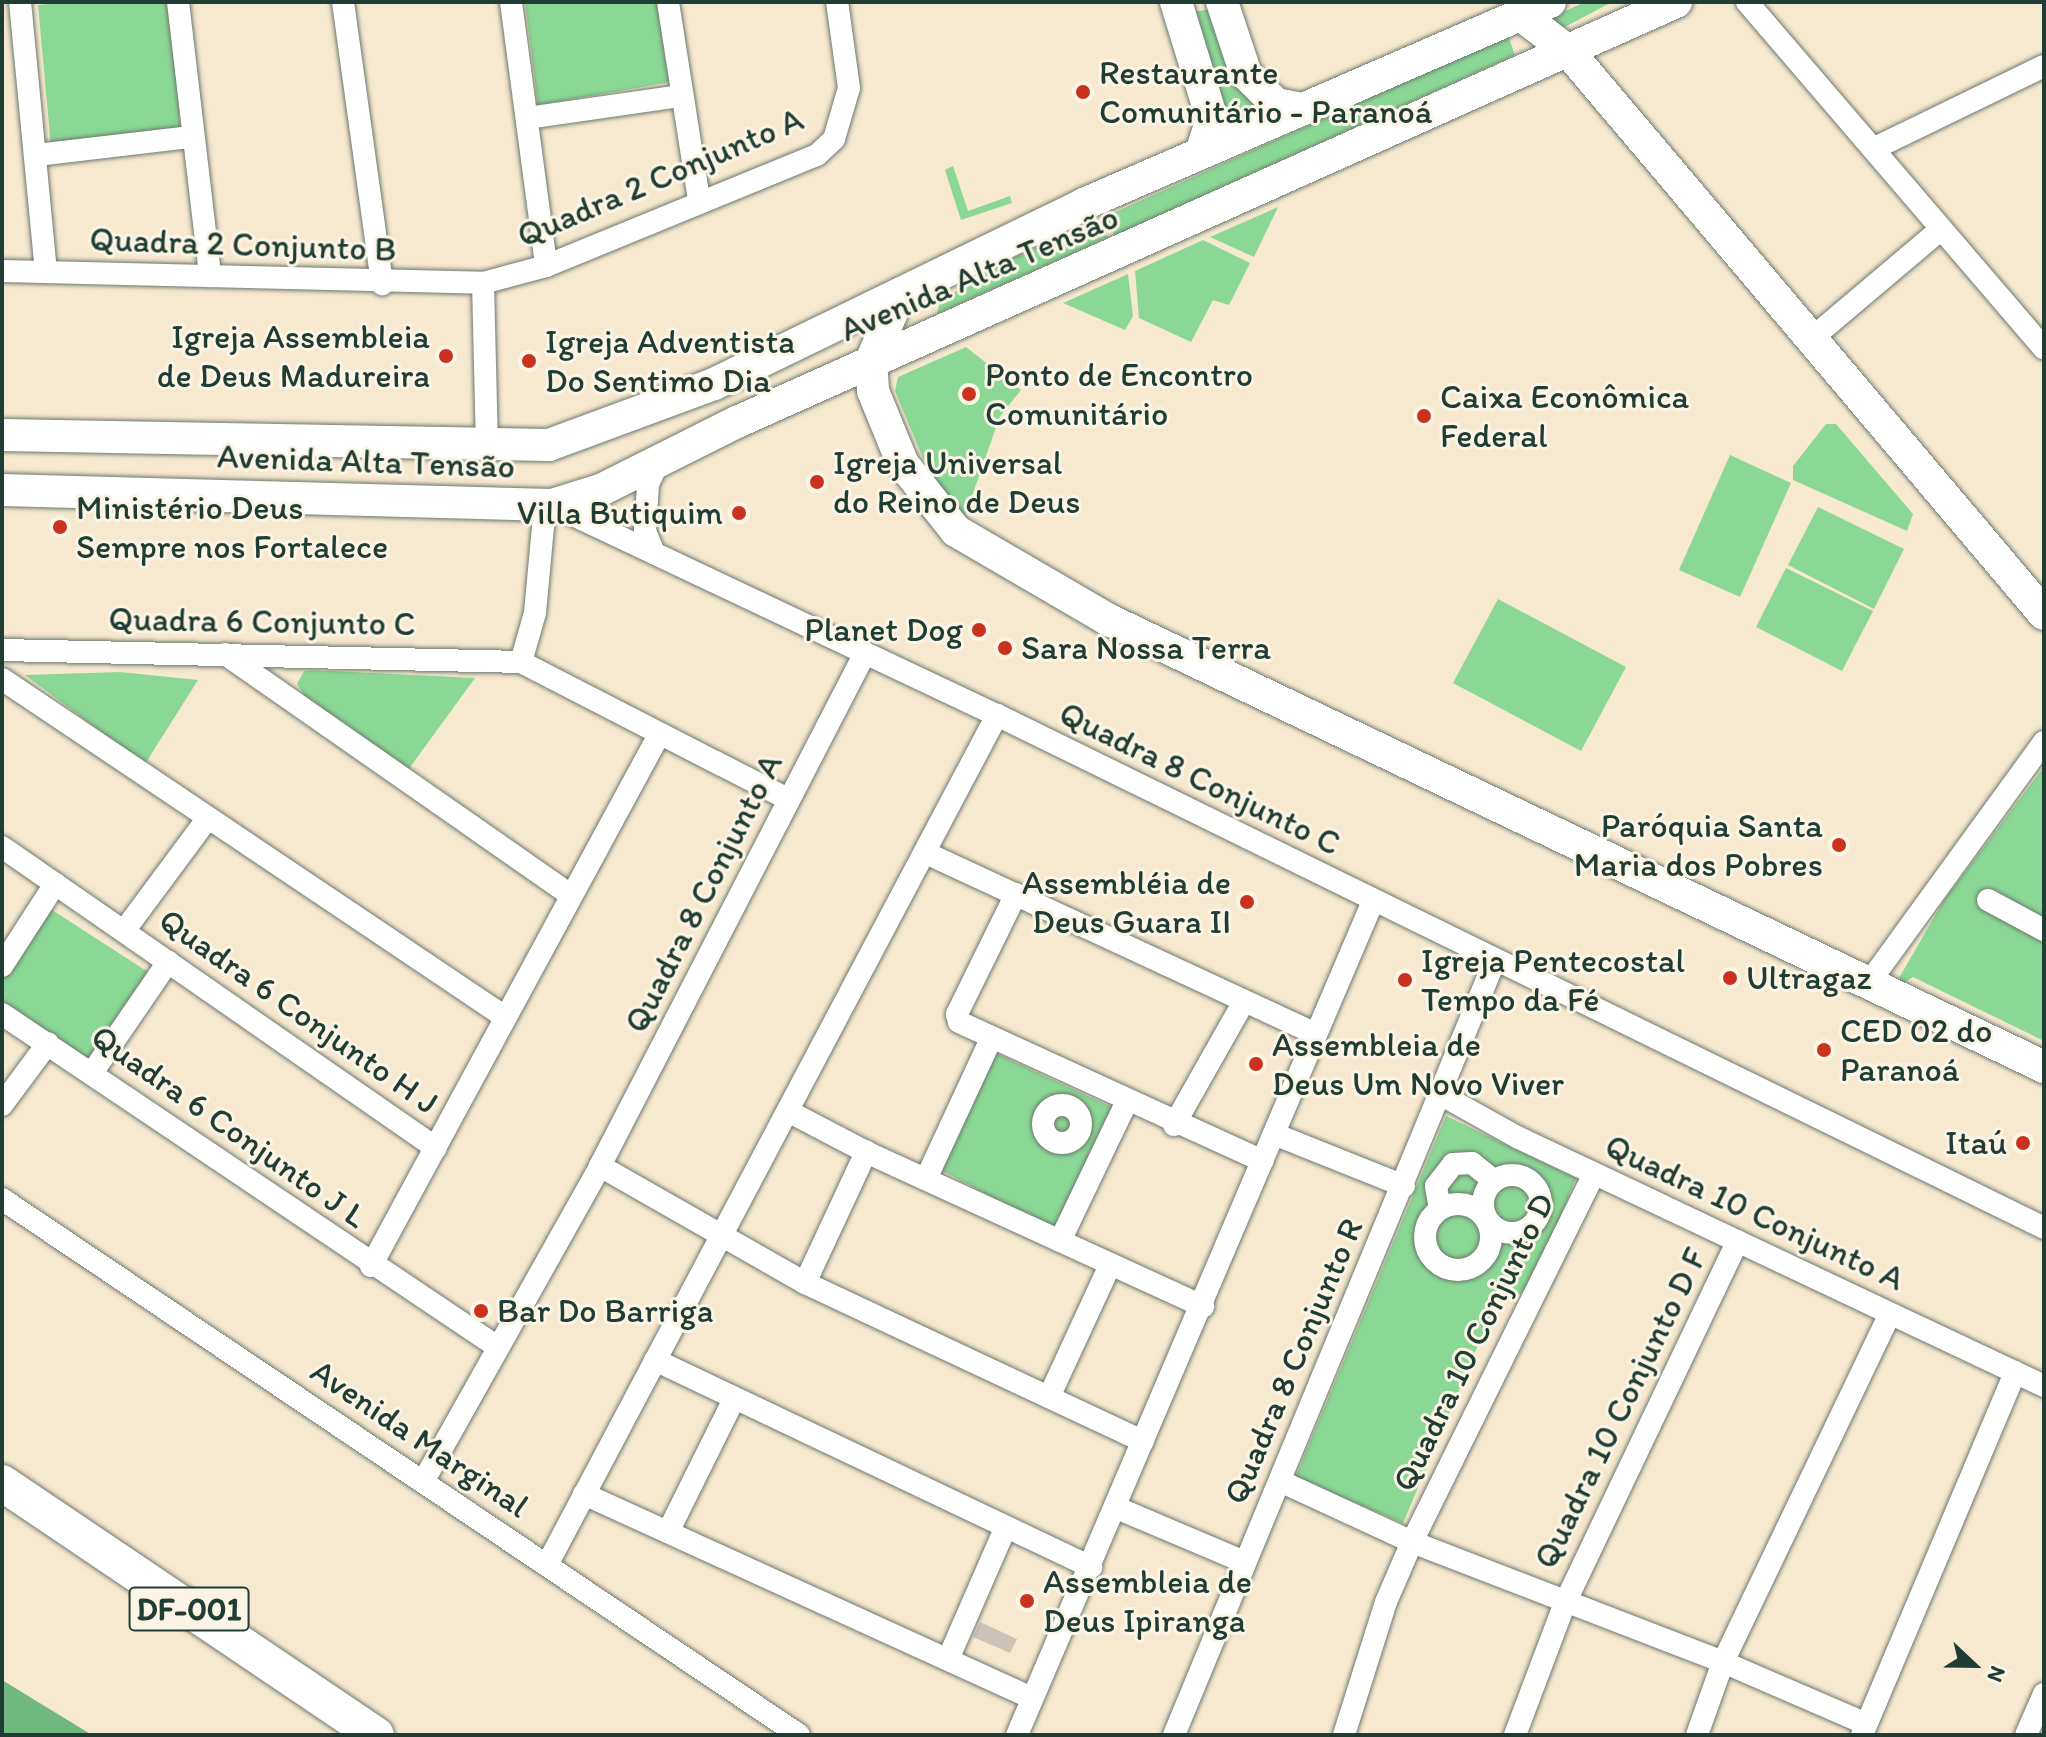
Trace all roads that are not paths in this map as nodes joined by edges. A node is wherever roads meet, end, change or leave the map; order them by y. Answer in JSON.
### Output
{"nodes":[{"id":1,"x":20,"y":2,"type":"edge"},
{"id":2,"x":178,"y":2,"type":"edge"},
{"id":3,"x":343,"y":2,"type":"edge"},
{"id":4,"x":511,"y":2,"type":"edge"},
{"id":5,"x":668,"y":2,"type":"edge"},
{"id":6,"x":837,"y":2,"type":"edge"},
{"id":7,"x":1176,"y":2,"type":"edge"},
{"id":8,"x":1222,"y":2,"type":"edge"},
{"id":9,"x":1550,"y":2,"type":"edge"},
{"id":10,"x":1747,"y":2,"type":"edge"},
{"id":11,"x":1658,"y":6,"type":"edge"},
{"id":12,"x":1521,"y":15,"type":"junction"},
{"id":13,"x":1568,"y":51,"type":"junction"},
{"id":14,"x":2044,"y":66,"type":"edge"},
{"id":15,"x":680,"y":96,"type":"junction"},
{"id":16,"x":1302,"y":109,"type":"junction"},
{"id":17,"x":527,"y":118,"type":"junction"},
{"id":18,"x":191,"y":137,"type":"junction"},
{"id":19,"x":1873,"y":149,"type":"junction"},
{"id":20,"x":1201,"y":152,"type":"junction"},
{"id":21,"x":37,"y":155,"type":"junction"},
{"id":22,"x":699,"y":201,"type":"junction"},
{"id":23,"x":1941,"y":229,"type":"junction"},
{"id":24,"x":546,"y":266,"type":"junction"},
{"id":25,"x":2,"y":271,"type":"edge"},
{"id":26,"x":46,"y":272,"type":"junction"},
{"id":27,"x":210,"y":276,"type":"junction"},
{"id":28,"x":483,"y":283,"type":"junction"},
{"id":29,"x":382,"y":284,"type":"junction"},
{"id":30,"x":914,"y":288,"type":"junction"},
{"id":31,"x":946,"y":331,"type":"junction"},
{"id":32,"x":1811,"y":339,"type":"junction"},
{"id":33,"x":2044,"y":348,"type":"edge"},
{"id":34,"x":871,"y":361,"type":"junction"},
{"id":35,"x":714,"y":384,"type":"junction"},
{"id":36,"x":737,"y":422,"type":"junction"},
{"id":37,"x":2,"y":435,"type":"edge"},
{"id":38,"x":49,"y":437,"type":"junction"},
{"id":39,"x":129,"y":440,"type":"junction"},
{"id":40,"x":487,"y":448,"type":"junction"},
{"id":41,"x":658,"y":463,"type":"junction"},
{"id":42,"x":2,"y":490,"type":"edge"},
{"id":43,"x":61,"y":491,"type":"junction"},
{"id":44,"x":128,"y":493,"type":"junction"},
{"id":45,"x":548,"y":505,"type":"junction"},
{"id":46,"x":654,"y":553,"type":"junction"},
{"id":47,"x":2044,"y":614,"type":"edge"},
{"id":48,"x":2,"y":650,"type":"edge"},
{"id":49,"x":865,"y":653,"type":"junction"},
{"id":50,"x":224,"y":654,"type":"junction"},
{"id":51,"x":521,"y":662,"type":"junction"},
{"id":52,"x":2,"y":679,"type":"edge"},
{"id":53,"x":997,"y":715,"type":"junction"},
{"id":54,"x":659,"y":735,"type":"junction"},
{"id":55,"x":2044,"y":742,"type":"edge"},
{"id":56,"x":789,"y":800,"type":"junction"},
{"id":57,"x":208,"y":818,"type":"junction"},
{"id":58,"x":2,"y":847,"type":"edge"},
{"id":59,"x":926,"y":853,"type":"junction"},
{"id":60,"x":55,"y":884,"type":"junction"},
{"id":61,"x":569,"y":894,"type":"junction"},
{"id":62,"x":1016,"y":894,"type":"junction"},
{"id":63,"x":1988,"y":900,"type":"dead end"},
{"id":64,"x":1373,"y":901,"type":"junction"},
{"id":65,"x":2044,"y":930,"type":"edge"},
{"id":66,"x":124,"y":931,"type":"junction"},
{"id":67,"x":1495,"y":960,"type":"junction"},
{"id":68,"x":168,"y":962,"type":"junction"},
{"id":69,"x":2,"y":966,"type":"edge"},
{"id":70,"x":1868,"y":984,"type":"junction"},
{"id":71,"x":1243,"y":1003,"type":"junction"},
{"id":72,"x":2,"y":1014,"type":"edge"},
{"id":73,"x":505,"y":1017,"type":"junction"},
{"id":74,"x":1314,"y":1033,"type":"junction"},
{"id":75,"x":991,"y":1039,"type":"junction"},
{"id":76,"x":48,"y":1043,"type":"junction"},
{"id":77,"x":2044,"y":1067,"type":"edge"},
{"id":78,"x":92,"y":1073,"type":"junction"},
{"id":79,"x":1440,"y":1094,"type":"junction"},
{"id":80,"x":1126,"y":1103,"type":"junction"},
{"id":81,"x":2,"y":1105,"type":"edge"},
{"id":82,"x":788,"y":1111,"type":"junction"},
{"id":83,"x":1174,"y":1125,"type":"junction"},
{"id":84,"x":1274,"y":1134,"type":"junction"},
{"id":85,"x":436,"y":1148,"type":"junction"},
{"id":86,"x":866,"y":1152,"type":"junction"},
{"id":87,"x":1263,"y":1161,"type":"junction"},
{"id":88,"x":600,"y":1166,"type":"junction"},
{"id":89,"x":1594,"y":1173,"type":"junction"},
{"id":90,"x":926,"y":1179,"type":"junction"},
{"id":91,"x":1494,"y":1181,"type":"junction"},
{"id":92,"x":1404,"y":1186,"type":"junction"},
{"id":93,"x":2,"y":1199,"type":"edge"},
{"id":94,"x":1440,"y":1209,"type":"junction"},
{"id":95,"x":1487,"y":1220,"type":"junction"},
{"id":96,"x":2044,"y":1228,"type":"edge"},
{"id":97,"x":718,"y":1237,"type":"junction"},
{"id":98,"x":1060,"y":1241,"type":"junction"},
{"id":99,"x":1738,"y":1241,"type":"junction"},
{"id":100,"x":1110,"y":1265,"type":"junction"},
{"id":101,"x":371,"y":1266,"type":"junction"},
{"id":102,"x":805,"y":1283,"type":"junction"},
{"id":103,"x":1203,"y":1306,"type":"junction"},
{"id":104,"x":1890,"y":1314,"type":"junction"},
{"id":105,"x":496,"y":1346,"type":"junction"},
{"id":106,"x":655,"y":1360,"type":"junction"},
{"id":107,"x":2015,"y":1372,"type":"junction"},
{"id":108,"x":2044,"y":1386,"type":"edge"},
{"id":109,"x":1050,"y":1395,"type":"junction"},
{"id":110,"x":734,"y":1399,"type":"junction"},
{"id":111,"x":1143,"y":1441,"type":"junction"},
{"id":112,"x":1280,"y":1481,"type":"junction"},
{"id":113,"x":423,"y":1482,"type":"junction"},
{"id":114,"x":2,"y":1483,"type":"edge"},
{"id":115,"x":584,"y":1494,"type":"junction"},
{"id":116,"x":1117,"y":1508,"type":"junction"},
{"id":117,"x":1005,"y":1529,"type":"junction"},
{"id":118,"x":668,"y":1532,"type":"junction"},
{"id":119,"x":1412,"y":1542,"type":"junction"},
{"id":120,"x":1244,"y":1562,"type":"junction"},
{"id":121,"x":547,"y":1565,"type":"junction"},
{"id":122,"x":1091,"y":1567,"type":"junction"},
{"id":123,"x":1565,"y":1603,"type":"junction"},
{"id":124,"x":949,"y":1657,"type":"junction"},
{"id":125,"x":1723,"y":1662,"type":"junction"},
{"id":126,"x":2044,"y":1694,"type":"edge"},
{"id":127,"x":1032,"y":1698,"type":"junction"},
{"id":128,"x":1864,"y":1730,"type":"edge"},
{"id":129,"x":376,"y":1735,"type":"edge"},
{"id":130,"x":799,"y":1735,"type":"edge"},
{"id":131,"x":1017,"y":1735,"type":"edge"},
{"id":132,"x":1174,"y":1735,"type":"edge"},
{"id":133,"x":1344,"y":1735,"type":"edge"},
{"id":134,"x":1515,"y":1735,"type":"edge"},
{"id":135,"x":1697,"y":1735,"type":"edge"},
{"id":136,"x":2026,"y":1735,"type":"edge"}],
"edges":[{"from":1,"to":21,"type":"street"},
{"from":2,"to":18,"type":"street"},
{"from":3,"to":29,"type":"street"},
{"from":4,"to":17,"type":"street"},
{"from":5,"to":15,"type":"street"},
{"from":6,"to":22,"type":"street","name":"Quadra 2 Conjunto A"},
{"from":7,"to":20,"type":"street"},
{"from":8,"to":16,"type":"street"},
{"from":9,"to":12,"type":"street","name":"Avenida Alta Tensão"},
{"from":10,"to":19,"type":"street"},
{"from":11,"to":13,"type":"street","name":"Avenida Alta Tensão"},
{"from":12,"to":13,"type":"street"},
{"from":12,"to":16,"type":"street","name":"Avenida Alta Tensão"},
{"from":13,"to":31,"type":"street","name":"Avenida Alta Tensão"},
{"from":13,"to":32,"type":"street"},
{"from":14,"to":19,"type":"street"},
{"from":15,"to":17,"type":"street"},
{"from":15,"to":22,"type":"street"},
{"from":16,"to":20,"type":"street","name":"Avenida Alta Tensão"},
{"from":17,"to":24,"type":"street"},
{"from":18,"to":21,"type":"street"},
{"from":18,"to":27,"type":"street"},
{"from":19,"to":23,"type":"street"},
{"from":20,"to":30,"type":"street","name":"Avenida Alta Tensão"},
{"from":21,"to":26,"type":"street"},
{"from":22,"to":24,"type":"street","name":"Quadra 2 Conjunto A"},
{"from":23,"to":32,"type":"street"},
{"from":23,"to":33,"type":"street"},
{"from":24,"to":28,"type":"street","name":"Quadra 2 Conjunto A"},
{"from":25,"to":26,"type":"street","name":"Quadra 2 Conjunto B"},
{"from":26,"to":27,"type":"street","name":"Quadra 2 Conjunto B"},
{"from":27,"to":29,"type":"street","name":"Quadra 2 Conjunto B"},
{"from":28,"to":29,"type":"street","name":"Quadra 2 Conjunto B"},
{"from":28,"to":40,"type":"street"},
{"from":30,"to":31,"type":"street"},
{"from":30,"to":34,"type":"street"},
{"from":30,"to":35,"type":"street","name":"Avenida Alta Tensão"},
{"from":31,"to":34,"type":"street","name":"Avenida Alta Tensão"},
{"from":32,"to":47,"type":"street"},
{"from":34,"to":36,"type":"street","name":"Avenida Alta Tensão"},
{"from":34,"to":70,"type":"street"},
{"from":35,"to":36,"type":"street"},
{"from":35,"to":40,"type":"street","name":"Avenida Alta Tensão"},
{"from":36,"to":41,"type":"street","name":"Avenida Alta Tensão"},
{"from":37,"to":38,"type":"street","name":"Avenida Alta Tensão"},
{"from":38,"to":39,"type":"street","name":"Avenida Alta Tensão"},
{"from":38,"to":43,"type":"street"},
{"from":39,"to":40,"type":"street","name":"Avenida Alta Tensão"},
{"from":39,"to":44,"type":"street"},
{"from":41,"to":45,"type":"street","name":"Avenida Alta Tensão"},
{"from":41,"to":46,"type":"street"},
{"from":42,"to":43,"type":"street","name":"Avenida Alta Tensão"},
{"from":43,"to":44,"type":"street","name":"Avenida Alta Tensão"},
{"from":44,"to":45,"type":"street","name":"Avenida Alta Tensão"},
{"from":45,"to":46,"type":"street","name":"Quadra 8 Conjunto C"},
{"from":45,"to":51,"type":"street"},
{"from":46,"to":49,"type":"street","name":"Quadra 8 Conjunto C"},
{"from":48,"to":50,"type":"street","name":"Quadra 6 Conjunto C"},
{"from":49,"to":53,"type":"street","name":"Quadra 8 Conjunto C"},
{"from":49,"to":56,"type":"street","name":"Quadra 8 Conjunto A"},
{"from":50,"to":51,"type":"street","name":"Quadra 6 Conjunto C"},
{"from":50,"to":61,"type":"street"},
{"from":51,"to":54,"type":"street"},
{"from":52,"to":57,"type":"street"},
{"from":53,"to":59,"type":"street"},
{"from":53,"to":64,"type":"street","name":"Quadra 8 Conjunto C"},
{"from":54,"to":56,"type":"street"},
{"from":54,"to":61,"type":"street"},
{"from":55,"to":70,"type":"street"},
{"from":56,"to":88,"type":"street","name":"Quadra 8 Conjunto A"},
{"from":57,"to":66,"type":"street"},
{"from":57,"to":73,"type":"street"},
{"from":58,"to":60,"type":"street","name":"Quadra 6 Conjunto H J"},
{"from":59,"to":62,"type":"street"},
{"from":59,"to":82,"type":"street"},
{"from":60,"to":66,"type":"street","name":"Quadra 6 Conjunto H J"},
{"from":60,"to":69,"type":"street"},
{"from":61,"to":73,"type":"street"},
{"from":62,"to":71,"type":"street"},
{"from":62,"to":75,"type":"street"},
{"from":63,"to":65,"type":"street"},
{"from":64,"to":67,"type":"street","name":"Quadra 8 Conjunto C"},
{"from":64,"to":74,"type":"street"},
{"from":66,"to":68,"type":"street","name":"Quadra 6 Conjunto H J"},
{"from":67,"to":79,"type":"street","name":"Quadra 8 Conjunto R"},
{"from":67,"to":96,"type":"street"},
{"from":68,"to":78,"type":"street"},
{"from":68,"to":85,"type":"street","name":"Quadra 6 Conjunto H J"},
{"from":70,"to":77,"type":"street"},
{"from":71,"to":74,"type":"street"},
{"from":71,"to":83,"type":"street"},
{"from":72,"to":76,"type":"street","name":"Quadra 6 Conjunto J L"},
{"from":73,"to":85,"type":"street"},
{"from":74,"to":84,"type":"street"},
{"from":75,"to":80,"type":"street"},
{"from":75,"to":90,"type":"street"},
{"from":76,"to":78,"type":"street","name":"Quadra 6 Conjunto J L"},
{"from":76,"to":81,"type":"street"},
{"from":78,"to":101,"type":"street","name":"Quadra 6 Conjunto J L"},
{"from":79,"to":89,"type":"street","name":"Quadra 10 Conjunto A"},
{"from":79,"to":92,"type":"street","name":"Quadra 8 Conjunto R"},
{"from":80,"to":83,"type":"street"},
{"from":80,"to":98,"type":"street"},
{"from":82,"to":86,"type":"street"},
{"from":82,"to":97,"type":"street"},
{"from":83,"to":87,"type":"street"},
{"from":84,"to":87,"type":"street"},
{"from":84,"to":92,"type":"street"},
{"from":85,"to":101,"type":"street"},
{"from":86,"to":90,"type":"street"},
{"from":86,"to":102,"type":"street"},
{"from":87,"to":103,"type":"street"},
{"from":88,"to":97,"type":"street"},
{"from":88,"to":105,"type":"street","name":"Quadra 8 Conjunto A"},
{"from":89,"to":99,"type":"street","name":"Quadra 10 Conjunto A"},
{"from":89,"to":119,"type":"street","name":"Quadra 10 Conjunto D"},
{"from":90,"to":98,"type":"street"},
{"from":91,"to":94,"type":"street"},
{"from":91,"to":95,"type":"street"},
{"from":91,"to":95,"type":"street"},
{"from":92,"to":112,"type":"street","name":"Quadra 8 Conjunto R"},
{"from":93,"to":113,"type":"street","name":"Avenida Marginal"},
{"from":94,"to":95,"type":"street"},
{"from":94,"to":95,"type":"street"},
{"from":97,"to":102,"type":"street"},
{"from":97,"to":106,"type":"street"},
{"from":98,"to":100,"type":"street"},
{"from":99,"to":104,"type":"street","name":"Quadra 10 Conjunto A"},
{"from":99,"to":123,"type":"street","name":"Quadra 10 Conjunto D F"},
{"from":100,"to":103,"type":"street"},
{"from":100,"to":109,"type":"street"},
{"from":101,"to":105,"type":"street","name":"Quadra 6 Conjunto J L"},
{"from":102,"to":109,"type":"street"},
{"from":103,"to":111,"type":"street"},
{"from":104,"to":107,"type":"street","name":"Quadra 10 Conjunto A"},
{"from":104,"to":125,"type":"street"},
{"from":105,"to":113,"type":"street","name":"Quadra 8 Conjunto A"},
{"from":106,"to":110,"type":"street"},
{"from":106,"to":115,"type":"street"},
{"from":107,"to":108,"type":"street","name":"Quadra 10 Conjunto A"},
{"from":107,"to":128,"type":"street"},
{"from":109,"to":111,"type":"street"},
{"from":110,"to":117,"type":"street"},
{"from":110,"to":118,"type":"street"},
{"from":111,"to":116,"type":"street"},
{"from":112,"to":119,"type":"street"},
{"from":112,"to":120,"type":"street","name":"Quadra 8 Conjunto R"},
{"from":113,"to":121,"type":"street","name":"Avenida Marginal"},
{"from":114,"to":129,"type":"main road","number":"DF-001"},
{"from":115,"to":118,"type":"street"},
{"from":115,"to":121,"type":"street"},
{"from":116,"to":120,"type":"street"},
{"from":116,"to":122,"type":"street"},
{"from":117,"to":122,"type":"street"},
{"from":117,"to":124,"type":"street"},
{"from":118,"to":124,"type":"street"},
{"from":119,"to":123,"type":"street"},
{"from":119,"to":133,"type":"street","name":"Quadra 10 Conjunto D"},
{"from":120,"to":132,"type":"street","name":"Quadra 8 Conjunto R"},
{"from":121,"to":130,"type":"street","name":"Avenida Marginal"},
{"from":122,"to":127,"type":"street"},
{"from":123,"to":125,"type":"street"},
{"from":123,"to":134,"type":"street","name":"Quadra 10 Conjunto D F"},
{"from":124,"to":127,"type":"street"},
{"from":125,"to":128,"type":"street"},
{"from":125,"to":135,"type":"street"},
{"from":126,"to":136,"type":"street"},
{"from":127,"to":131,"type":"street"}]}
